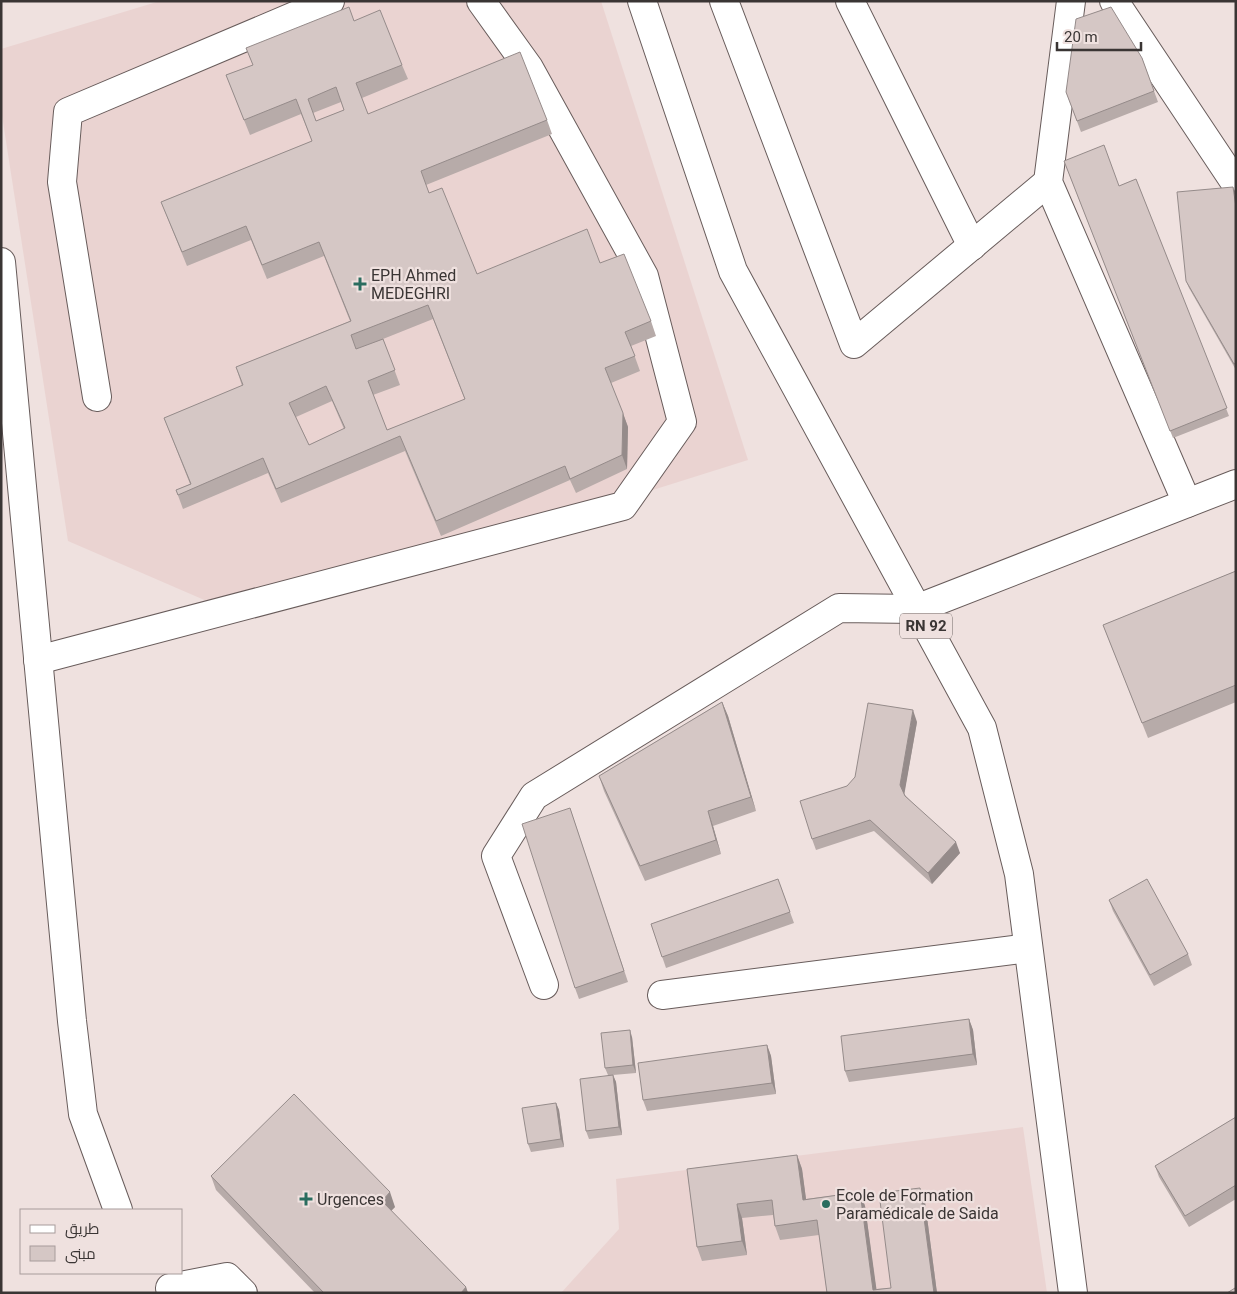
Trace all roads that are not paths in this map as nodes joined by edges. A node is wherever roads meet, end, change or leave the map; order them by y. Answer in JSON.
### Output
{"nodes":[{"id":1,"x":330,"y":1,"type":"edge"},
{"id":2,"x":481,"y":1,"type":"edge"},
{"id":3,"x":642,"y":1,"type":"edge"},
{"id":4,"x":724,"y":1,"type":"edge"},
{"id":5,"x":850,"y":1,"type":"edge"},
{"id":6,"x":1105,"y":1,"type":"edge"},
{"id":7,"x":1114,"y":1,"type":"edge"},
{"id":8,"x":1071,"y":5,"type":"edge"},
{"id":9,"x":1048,"y":182,"type":"junction"},
{"id":10,"x":1236,"y":184,"type":"edge"},
{"id":11,"x":972,"y":246,"type":"junction"},
{"id":12,"x":1,"y":262,"type":"edge"},
{"id":13,"x":97,"y":397,"type":"dead end"},
{"id":14,"x":1236,"y":484,"type":"edge"},
{"id":15,"x":1187,"y":503,"type":"junction"},
{"id":16,"x":916,"y":609,"type":"junction"},
{"id":17,"x":38,"y":660,"type":"junction"},
{"id":18,"x":1028,"y":948,"type":"junction"},
{"id":19,"x":544,"y":985,"type":"dead end"},
{"id":20,"x":662,"y":996,"type":"dead end"},
{"id":21,"x":118,"y":1209,"type":"edge"},
{"id":22,"x":168,"y":1285,"type":"edge"},
{"id":23,"x":243,"y":1293,"type":"edge"},
{"id":24,"x":1073,"y":1293,"type":"edge"}],
"edges":[{"from":1,"to":13,"type":"street"},
{"from":2,"to":17,"type":"street"},
{"from":3,"to":16,"type":"street","number":"RN 92"},
{"from":4,"to":11,"type":"street"},
{"from":5,"to":11,"type":"street"},
{"from":6,"to":8,"type":"street"},
{"from":7,"to":10,"type":"street"},
{"from":8,"to":9,"type":"street"},
{"from":9,"to":11,"type":"street"},
{"from":9,"to":15,"type":"street"},
{"from":12,"to":17,"type":"street"},
{"from":14,"to":15,"type":"street"},
{"from":15,"to":16,"type":"street"},
{"from":16,"to":18,"type":"street","number":"RN 92"},
{"from":16,"to":19,"type":"street"},
{"from":17,"to":21,"type":"street"},
{"from":18,"to":20,"type":"street"},
{"from":18,"to":24,"type":"street","number":"RN 92"},
{"from":22,"to":23,"type":"street"}]}
